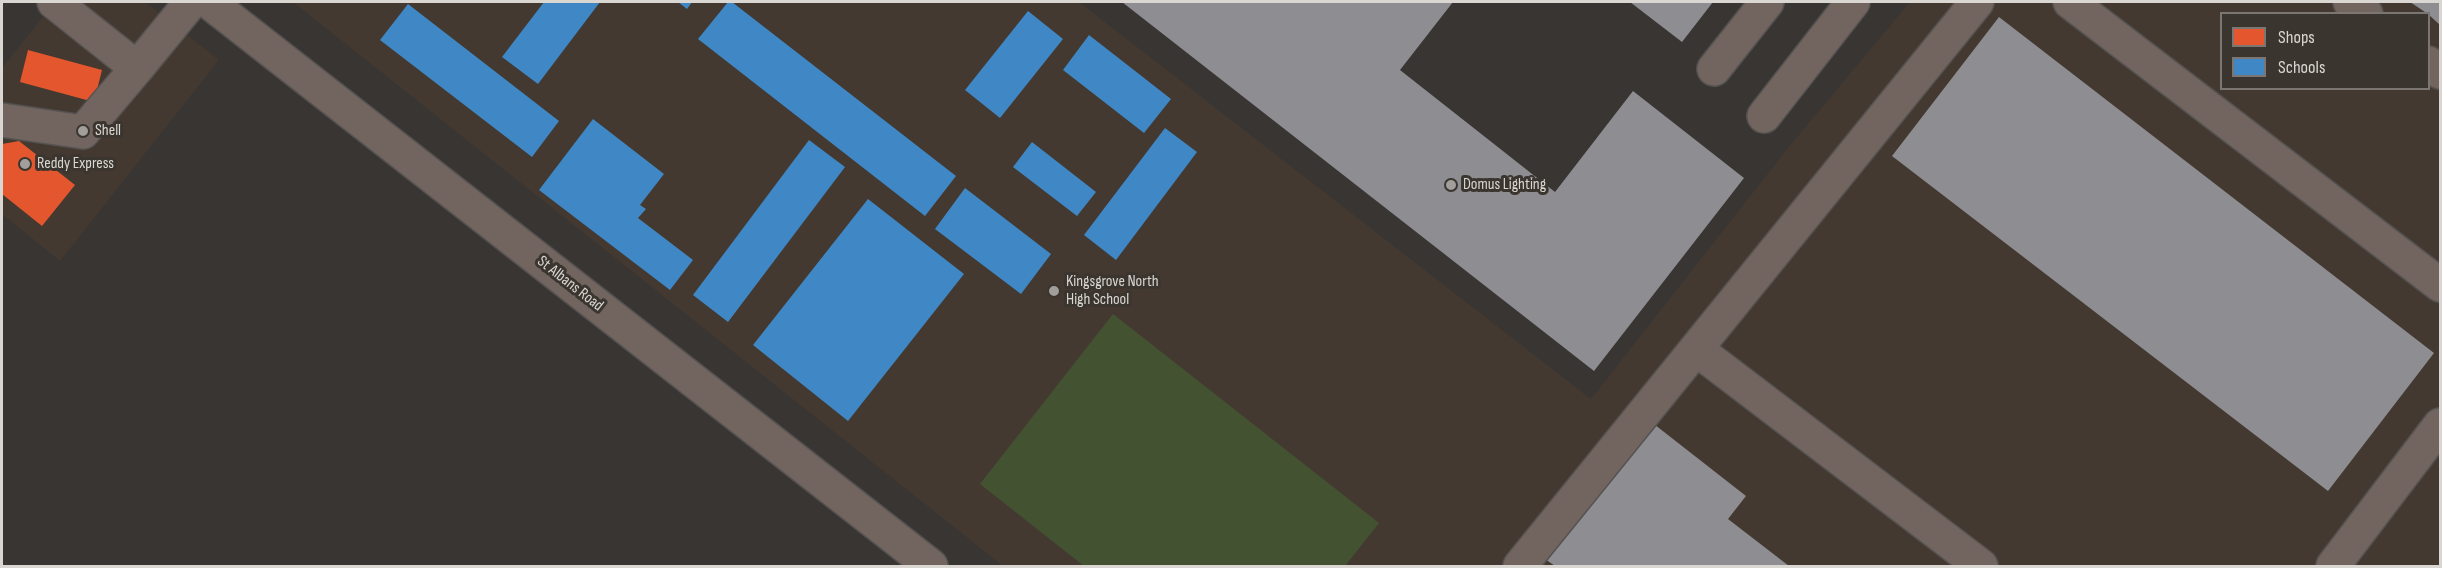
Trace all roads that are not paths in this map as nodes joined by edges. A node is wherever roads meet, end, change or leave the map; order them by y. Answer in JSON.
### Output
{"nodes":[{"id":1,"x":54,"y":2,"type":"edge"},
{"id":2,"x":191,"y":2,"type":"edge"},
{"id":3,"x":209,"y":2,"type":"edge"},
{"id":4,"x":1767,"y":2,"type":"edge"},
{"id":5,"x":1853,"y":2,"type":"edge"},
{"id":6,"x":1977,"y":2,"type":"edge"},
{"id":7,"x":2070,"y":2,"type":"edge"},
{"id":8,"x":2350,"y":2,"type":"edge"},
{"id":9,"x":2363,"y":12,"type":"edge"},
{"id":10,"x":137,"y":68,"type":"junction"},
{"id":11,"x":1714,"y":69,"type":"dead end"},
{"id":12,"x":1764,"y":116,"type":"dead end"},
{"id":13,"x":2,"y":120,"type":"edge"},
{"id":14,"x":2440,"y":285,"type":"edge"},
{"id":15,"x":1696,"y":349,"type":"junction"},
{"id":16,"x":2440,"y":425,"type":"edge"},
{"id":17,"x":931,"y":567,"type":"edge"},
{"id":18,"x":1520,"y":567,"type":"edge"},
{"id":19,"x":1981,"y":567,"type":"edge"},
{"id":20,"x":2333,"y":567,"type":"edge"}],
"edges":[{"from":1,"to":10,"type":"street"},
{"from":2,"to":10,"type":"street"},
{"from":3,"to":17,"type":"street","name":"St Albans Road"},
{"from":4,"to":11,"type":"street"},
{"from":5,"to":12,"type":"street"},
{"from":6,"to":15,"type":"street"},
{"from":7,"to":14,"type":"street"},
{"from":8,"to":9,"type":"street"},
{"from":10,"to":13,"type":"street"},
{"from":15,"to":18,"type":"street"},
{"from":15,"to":19,"type":"street"},
{"from":16,"to":20,"type":"street"}]}
